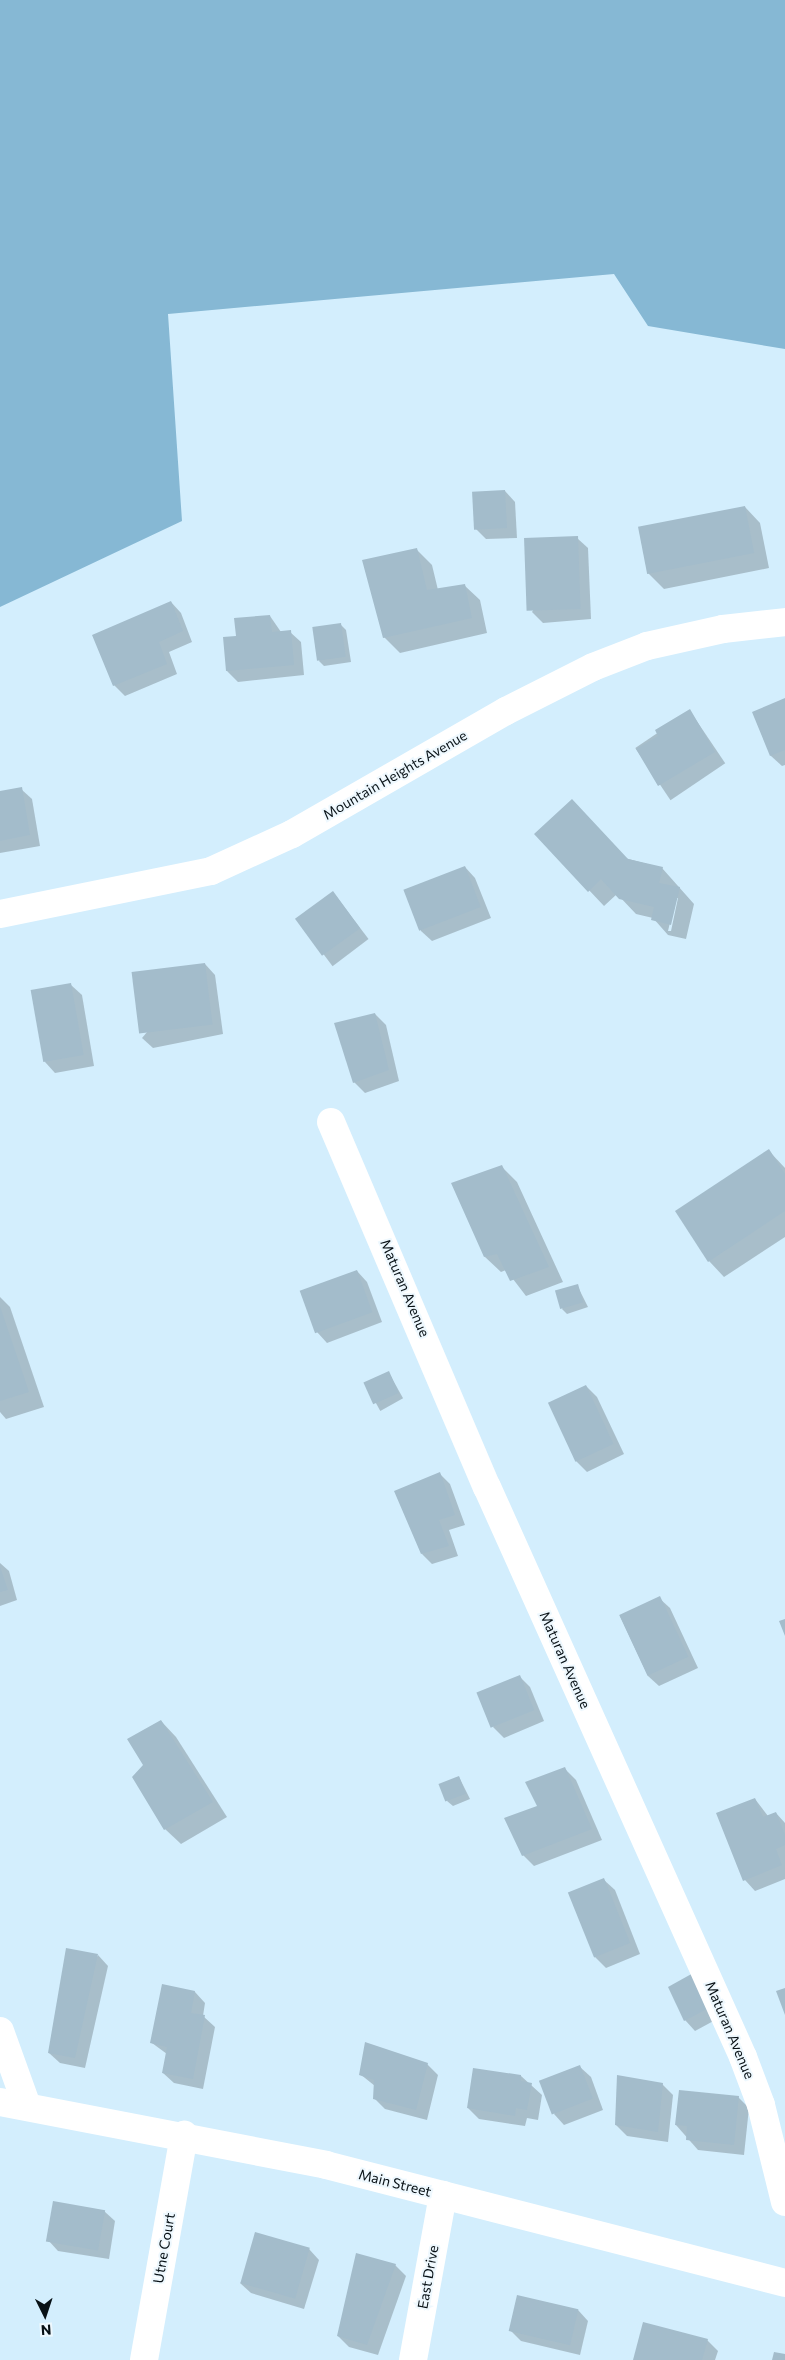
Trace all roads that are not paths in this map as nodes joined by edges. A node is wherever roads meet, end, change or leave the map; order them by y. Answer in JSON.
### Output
{"nodes":[{"id":1,"x":785,"y":622,"type":"edge"},
{"id":2,"x":0,"y":914,"type":"edge"},
{"id":3,"x":331,"y":1122,"type":"dead end"},
{"id":4,"x":0,"y":2031,"type":"edge"},
{"id":5,"x":0,"y":2102,"type":"edge"},
{"id":6,"x":28,"y":2106,"type":"junction"},
{"id":7,"x":184,"y":2135,"type":"junction"},
{"id":8,"x":443,"y":2195,"type":"junction"},
{"id":9,"x":785,"y":2202,"type":"edge"},
{"id":10,"x":785,"y":2283,"type":"edge"},
{"id":11,"x":144,"y":2360,"type":"edge"},
{"id":12,"x":414,"y":2360,"type":"edge"}],
"edges":[{"from":1,"to":2,"type":"street","name":"Mountain Heights Avenue"},
{"from":3,"to":9,"type":"street","name":"Maturan Avenue"},
{"from":4,"to":6,"type":"street"},
{"from":5,"to":6,"type":"street","name":"Main Street"},
{"from":6,"to":7,"type":"street","name":"Main Street"},
{"from":7,"to":8,"type":"street","name":"Main Street"},
{"from":7,"to":11,"type":"street","name":"Utne Court"},
{"from":8,"to":10,"type":"street","name":"Main Street"},
{"from":8,"to":12,"type":"street","name":"East Drive"}]}
